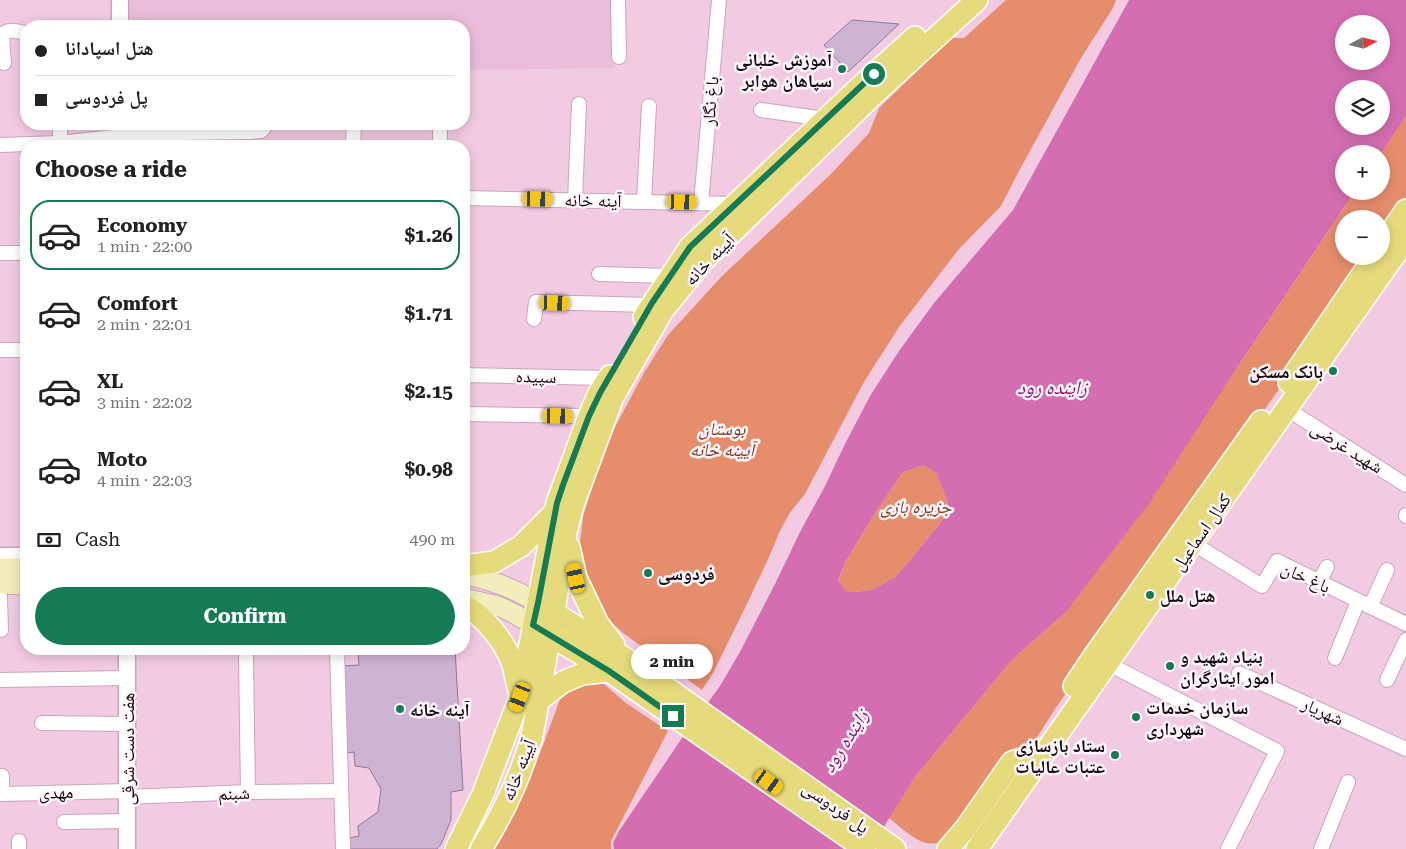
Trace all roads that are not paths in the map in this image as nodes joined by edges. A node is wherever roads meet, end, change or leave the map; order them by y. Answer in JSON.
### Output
{"nodes":[{"id":1,"x":120,"y":0,"type":"edge"},
{"id":2,"x":618,"y":0,"type":"edge"},
{"id":3,"x":719,"y":0,"type":"edge"},
{"id":4,"x":957,"y":0,"type":"edge"},
{"id":5,"x":977,"y":0,"type":"edge"},
{"id":6,"x":120,"y":20,"type":"edge"},
{"id":7,"x":20,"y":32,"type":"edge"},
{"id":8,"x":619,"y":57,"type":"dead end"},
{"id":9,"x":4,"y":63,"type":"dead end"},
{"id":10,"x":578,"y":104,"type":"dead end"},
{"id":11,"x":649,"y":106,"type":"dead end"},
{"id":12,"x":761,"y":110,"type":"dead end"},
{"id":13,"x":825,"y":119,"type":"junction"},
{"id":14,"x":262,"y":130,"type":"edge"},
{"id":15,"x":178,"y":134,"type":"edge"},
{"id":16,"x":123,"y":135,"type":"edge"},
{"id":17,"x":250,"y":139,"type":"edge"},
{"id":18,"x":84,"y":140,"type":"edge"},
{"id":19,"x":20,"y":144,"type":"edge"},
{"id":20,"x":0,"y":145,"type":"edge"},
{"id":21,"x":470,"y":198,"type":"edge"},
{"id":22,"x":575,"y":200,"type":"junction"},
{"id":23,"x":644,"y":201,"type":"junction"},
{"id":24,"x":701,"y":203,"type":"junction"},
{"id":25,"x":735,"y":204,"type":"junction"},
{"id":26,"x":1406,"y":210,"type":"edge"},
{"id":27,"x":1390,"y":233,"type":"edge"},
{"id":28,"x":1406,"y":239,"type":"edge"},
{"id":29,"x":0,"y":253,"type":"edge"},
{"id":30,"x":20,"y":253,"type":"edge"},
{"id":31,"x":1369,"y":265,"type":"edge"},
{"id":32,"x":599,"y":274,"type":"dead end"},
{"id":33,"x":670,"y":276,"type":"junction"},
{"id":34,"x":650,"y":305,"type":"junction"},
{"id":35,"x":534,"y":319,"type":"dead end"},
{"id":36,"x":0,"y":350,"type":"edge"},
{"id":37,"x":20,"y":350,"type":"edge"},
{"id":38,"x":470,"y":375,"type":"edge"},
{"id":39,"x":608,"y":378,"type":"junction"},
{"id":40,"x":1281,"y":405,"type":"junction"},
{"id":41,"x":470,"y":414,"type":"edge"},
{"id":42,"x":589,"y":416,"type":"junction"},
{"id":43,"x":1406,"y":485,"type":"edge"},
{"id":44,"x":555,"y":512,"type":"junction"},
{"id":45,"x":566,"y":533,"type":"junction"},
{"id":46,"x":1186,"y":540,"type":"junction"},
{"id":47,"x":0,"y":556,"type":"edge"},
{"id":48,"x":20,"y":556,"type":"edge"},
{"id":49,"x":470,"y":565,"type":"edge"},
{"id":50,"x":1327,"y":567,"type":"dead end"},
{"id":51,"x":0,"y":568,"type":"edge"},
{"id":52,"x":20,"y":568,"type":"edge"},
{"id":53,"x":1388,"y":570,"type":"dead end"},
{"id":54,"x":470,"y":576,"type":"edge"},
{"id":55,"x":1319,"y":582,"type":"junction"},
{"id":56,"x":0,"y":584,"type":"edge"},
{"id":57,"x":20,"y":585,"type":"edge"},
{"id":58,"x":0,"y":590,"type":"edge"},
{"id":59,"x":20,"y":590,"type":"edge"},
{"id":60,"x":0,"y":597,"type":"edge"},
{"id":61,"x":470,"y":599,"type":"edge"},
{"id":62,"x":1364,"y":604,"type":"junction"},
{"id":63,"x":546,"y":607,"type":"junction"},
{"id":64,"x":470,"y":608,"type":"edge"},
{"id":65,"x":1406,"y":624,"type":"edge"},
{"id":66,"x":0,"y":630,"type":"edge"},
{"id":67,"x":541,"y":630,"type":"junction"},
{"id":68,"x":1406,"y":640,"type":"edge"},
{"id":69,"x":127,"y":655,"type":"edge"},
{"id":70,"x":337,"y":655,"type":"edge"},
{"id":71,"x":246,"y":657,"type":"dead end"},
{"id":72,"x":1335,"y":658,"type":"dead end"},
{"id":73,"x":1101,"y":660,"type":"junction"},
{"id":74,"x":616,"y":664,"type":"junction"},
{"id":75,"x":1239,"y":673,"type":"dead end"},
{"id":76,"x":127,"y":678,"type":"junction"},
{"id":77,"x":0,"y":680,"type":"edge"},
{"id":78,"x":1387,"y":680,"type":"dead end"},
{"id":79,"x":529,"y":699,"type":"junction"},
{"id":80,"x":678,"y":707,"type":"junction"},
{"id":81,"x":42,"y":722,"type":"dead end"},
{"id":82,"x":127,"y":724,"type":"junction"},
{"id":83,"x":1406,"y":749,"type":"edge"},
{"id":84,"x":1028,"y":757,"type":"junction"},
{"id":85,"x":2,"y":776,"type":"dead end"},
{"id":86,"x":1348,"y":782,"type":"dead end"},
{"id":87,"x":341,"y":791,"type":"junction"},
{"id":88,"x":248,"y":792,"type":"junction"},
{"id":89,"x":127,"y":794,"type":"junction"},
{"id":90,"x":478,"y":804,"type":"junction"},
{"id":91,"x":501,"y":813,"type":"junction"},
{"id":92,"x":127,"y":821,"type":"junction"},
{"id":93,"x":64,"y":822,"type":"dead end"},
{"id":94,"x":127,"y":849,"type":"edge"},
{"id":95,"x":343,"y":849,"type":"edge"},
{"id":96,"x":456,"y":849,"type":"edge"},
{"id":97,"x":481,"y":849,"type":"edge"},
{"id":98,"x":865,"y":849,"type":"edge"},
{"id":99,"x":895,"y":849,"type":"edge"},
{"id":100,"x":948,"y":849,"type":"edge"},
{"id":101,"x":965,"y":849,"type":"edge"},
{"id":102,"x":977,"y":849,"type":"edge"},
{"id":103,"x":1228,"y":849,"type":"edge"},
{"id":104,"x":1321,"y":849,"type":"edge"}],
"edges":[{"from":1,"to":6,"type":"street"},
{"from":2,"to":8,"type":"street"},
{"from":3,"to":24,"type":"street","name":"باغ نگار"},
{"from":4,"to":13,"type":"main road","name":"آیینه خانه"},
{"from":5,"to":45,"type":"main road","name":"آیینه خانه"},
{"from":7,"to":9,"type":"street"},
{"from":10,"to":22,"type":"street"},
{"from":11,"to":23,"type":"street"},
{"from":12,"to":13,"type":"street"},
{"from":13,"to":25,"type":"main road","name":"آیینه خانه"},
{"from":14,"to":17,"type":"street"},
{"from":15,"to":16,"type":"street"},
{"from":15,"to":17,"type":"street"},
{"from":16,"to":18,"type":"street"},
{"from":19,"to":20,"type":"street"},
{"from":21,"to":22,"type":"street","name":"آینه خانه"},
{"from":22,"to":23,"type":"street","name":"آینه خانه"},
{"from":23,"to":24,"type":"street","name":"آینه خانه"},
{"from":24,"to":25,"type":"street","name":"آینه خانه"},
{"from":25,"to":33,"type":"main road","name":"آیینه خانه"},
{"from":26,"to":27,"type":"main road"},
{"from":28,"to":40,"type":"main road","name":"کمال اسماعیل"},
{"from":29,"to":30,"type":"street"},
{"from":31,"to":40,"type":"main road","name":"کمال اسماعیل"},
{"from":32,"to":33,"type":"street"},
{"from":33,"to":34,"type":"main road","name":"آیینه خانه"},
{"from":34,"to":35,"type":"street"},
{"from":34,"to":39,"type":"main road","name":"آیینه خانه"},
{"from":36,"to":37,"type":"street"},
{"from":38,"to":39,"type":"street","name":"سپیده"},
{"from":39,"to":42,"type":"main road","name":"آیینه خانه"},
{"from":40,"to":43,"type":"street","name":"شهید غرضی"},
{"from":40,"to":46,"type":"main road","name":"کمال اسماعیل"},
{"from":41,"to":42,"type":"street"},
{"from":42,"to":44,"type":"main road","name":"آیینه خانه"},
{"from":44,"to":49,"type":"main road"},
{"from":44,"to":63,"type":"main road","name":"آیینه خانه"},
{"from":45,"to":63,"type":"main road","name":"آیینه خانه"},
{"from":45,"to":74,"type":"main road"},
{"from":46,"to":55,"type":"street","name":"باغ خان"},
{"from":46,"to":73,"type":"main road","name":"کمال اسماعیل"},
{"from":47,"to":48,"type":"street"},
{"from":50,"to":55,"type":"street"},
{"from":51,"to":52,"type":"main road"},
{"from":53,"to":62,"type":"street"},
{"from":54,"to":63,"type":"main road"},
{"from":55,"to":62,"type":"street","name":"باغ خان"},
{"from":56,"to":57,"type":"main road"},
{"from":58,"to":59,"type":"street"},
{"from":60,"to":66,"type":"street"},
{"from":61,"to":67,"type":"main road"},
{"from":62,"to":65,"type":"street","name":"باغ خان"},
{"from":62,"to":72,"type":"street"},
{"from":63,"to":67,"type":"main road","name":"آیینه خانه"},
{"from":63,"to":74,"type":"main road","name":"پل فردوسی"},
{"from":64,"to":79,"type":"main road"},
{"from":67,"to":74,"type":"main road","name":"پل فردوسی"},
{"from":67,"to":79,"type":"main road","name":"آیینه خانه"},
{"from":68,"to":78,"type":"street"},
{"from":69,"to":76,"type":"street","name":"هفت دست شرقی"},
{"from":70,"to":87,"type":"street"},
{"from":71,"to":88,"type":"street"},
{"from":73,"to":84,"type":"main road","name":"کمال اسماعیل"},
{"from":73,"to":102,"type":"main road","name":"کمال اسماعیل"},
{"from":73,"to":103,"type":"street"},
{"from":74,"to":79,"type":"main road"},
{"from":74,"to":80,"type":"main road","name":"پل فردوسی"},
{"from":75,"to":83,"type":"street","name":"شهریار"},
{"from":76,"to":77,"type":"street"},
{"from":76,"to":82,"type":"street","name":"هفت دست شرقی"},
{"from":79,"to":90,"type":"main road","name":"آیینه خانه"},
{"from":79,"to":91,"type":"main road","name":"آیینه خانه"},
{"from":80,"to":98,"type":"main road","name":"پل فردوسی"},
{"from":80,"to":99,"type":"main road","name":"پل فردوسی"},
{"from":81,"to":82,"type":"street"},
{"from":82,"to":89,"type":"street","name":"هفت دست شرقی"},
{"from":84,"to":100,"type":"main road"},
{"from":84,"to":101,"type":"main road","name":"کمال اسماعیل"},
{"from":85,"to":89,"type":"street","name":"مهدی"},
{"from":86,"to":104,"type":"street"},
{"from":87,"to":88,"type":"street","name":"شبنم"},
{"from":87,"to":95,"type":"street"},
{"from":88,"to":89,"type":"street","name":"شبنم"},
{"from":89,"to":92,"type":"street","name":"هفت دست شرقی"},
{"from":90,"to":91,"type":"main road"},
{"from":90,"to":96,"type":"main road","name":"آیینه خانه"},
{"from":91,"to":97,"type":"main road","name":"آیینه خانه"},
{"from":92,"to":93,"type":"street"},
{"from":92,"to":94,"type":"street","name":"هفت دست شرقی"}]}
